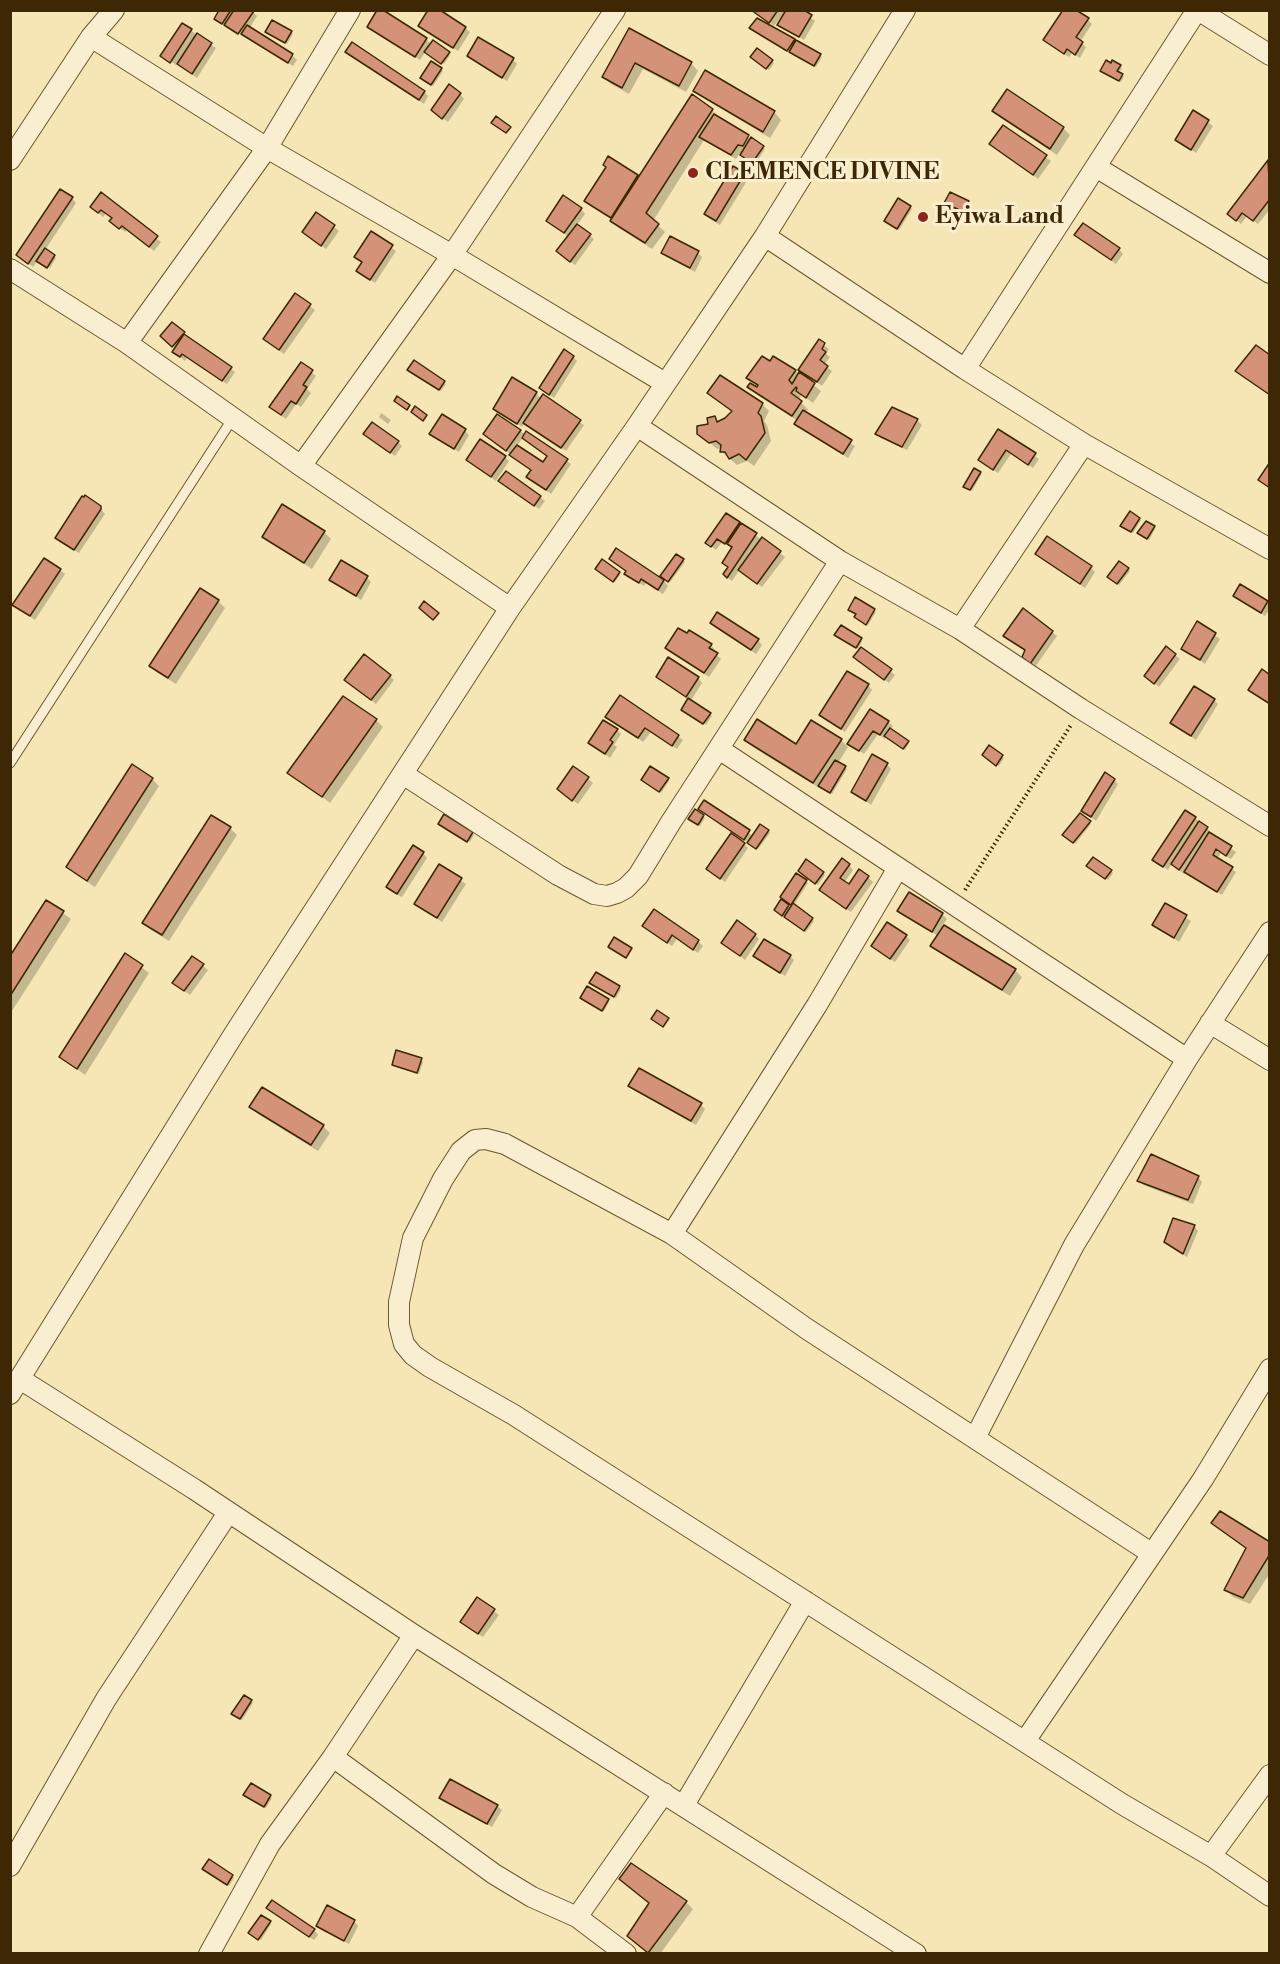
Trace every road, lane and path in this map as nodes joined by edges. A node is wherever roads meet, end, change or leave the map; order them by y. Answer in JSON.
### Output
{"nodes":[{"id":1,"x":114,"y":10,"type":"edge"},
{"id":2,"x":350,"y":10,"type":"edge"},
{"id":3,"x":615,"y":10,"type":"edge"},
{"id":4,"x":905,"y":10,"type":"edge"},
{"id":5,"x":1197,"y":10,"type":"edge"},
{"id":6,"x":91,"y":37,"type":"junction"},
{"id":7,"x":1269,"y":55,"type":"edge"},
{"id":8,"x":267,"y":148,"type":"junction"},
{"id":9,"x":11,"y":157,"type":"edge"},
{"id":10,"x":1096,"y":166,"type":"junction"},
{"id":11,"x":765,"y":236,"type":"junction"},
{"id":12,"x":452,"y":255,"type":"junction"},
{"id":13,"x":10,"y":269,"type":"edge"},
{"id":14,"x":1269,"y":273,"type":"edge"},
{"id":15,"x":127,"y":343,"type":"junction"},
{"id":16,"x":965,"y":369,"type":"junction"},
{"id":17,"x":665,"y":384,"type":"junction"},
{"id":18,"x":233,"y":418,"type":"junction"},
{"id":19,"x":637,"y":426,"type":"junction"},
{"id":20,"x":1084,"y":444,"type":"junction"},
{"id":21,"x":301,"y":466,"type":"junction"},
{"id":22,"x":1269,"y":549,"type":"edge"},
{"id":23,"x":840,"y":561,"type":"junction"},
{"id":24,"x":510,"y":608,"type":"junction"},
{"id":25,"x":960,"y":629,"type":"junction"},
{"id":26,"x":1082,"y":709,"type":"junction"},
{"id":27,"x":719,"y":749,"type":"junction"},
{"id":28,"x":10,"y":763,"type":"edge"},
{"id":29,"x":403,"y":774,"type":"junction"},
{"id":30,"x":1269,"y":826,"type":"edge"},
{"id":31,"x":898,"y":868,"type":"junction"},
{"id":32,"x":955,"y":906,"type":"junction"},
{"id":33,"x":1269,"y":932,"type":"edge"},
{"id":34,"x":1210,"y":1023,"type":"junction"},
{"id":35,"x":1187,"y":1059,"type":"junction"},
{"id":36,"x":1269,"y":1060,"type":"edge"},
{"id":37,"x":672,"y":1234,"type":"junction"},
{"id":38,"x":1269,"y":1369,"type":"edge"},
{"id":39,"x":15,"y":1387,"type":"edge"},
{"id":40,"x":975,"y":1438,"type":"junction"},
{"id":41,"x":228,"y":1513,"type":"junction"},
{"id":42,"x":1151,"y":1553,"type":"junction"},
{"id":43,"x":805,"y":1601,"type":"junction"},
{"id":44,"x":414,"y":1635,"type":"junction"},
{"id":45,"x":1025,"y":1741,"type":"junction"},
{"id":46,"x":333,"y":1757,"type":"junction"},
{"id":47,"x":1269,"y":1775,"type":"edge"},
{"id":48,"x":664,"y":1793,"type":"junction"},
{"id":49,"x":684,"y":1805,"type":"junction"},
{"id":50,"x":1211,"y":1857,"type":"junction"},
{"id":51,"x":12,"y":1862,"type":"edge"},
{"id":52,"x":1269,"y":1896,"type":"edge"},
{"id":53,"x":578,"y":1917,"type":"junction"},
{"id":54,"x":209,"y":1953,"type":"edge"},
{"id":55,"x":626,"y":1953,"type":"edge"},
{"id":56,"x":916,"y":1953,"type":"edge"}],
"edges":[{"from":1,"to":6,"type":"street"},
{"from":2,"to":8,"type":"street"},
{"from":3,"to":12,"type":"street"},
{"from":4,"to":11,"type":"street"},
{"from":5,"to":7,"type":"street"},
{"from":5,"to":10,"type":"street"},
{"from":6,"to":8,"type":"street"},
{"from":6,"to":9,"type":"street"},
{"from":8,"to":12,"type":"street"},
{"from":8,"to":15,"type":"street"},
{"from":10,"to":14,"type":"street"},
{"from":10,"to":16,"type":"street"},
{"from":11,"to":16,"type":"street"},
{"from":11,"to":17,"type":"street"},
{"from":12,"to":17,"type":"street"},
{"from":12,"to":21,"type":"street"},
{"from":13,"to":15,"type":"street"},
{"from":15,"to":18,"type":"street"},
{"from":16,"to":20,"type":"street"},
{"from":17,"to":19,"type":"street"},
{"from":18,"to":21,"type":"street"},
{"from":18,"to":28,"type":"lane"},
{"from":19,"to":23,"type":"street"},
{"from":19,"to":24,"type":"street"},
{"from":20,"to":22,"type":"street"},
{"from":20,"to":25,"type":"street"},
{"from":21,"to":24,"type":"street"},
{"from":23,"to":25,"type":"street"},
{"from":23,"to":27,"type":"street"},
{"from":24,"to":29,"type":"street"},
{"from":25,"to":26,"type":"street"},
{"from":26,"to":30,"type":"street"},
{"from":26,"to":32,"type":"path"},
{"from":27,"to":29,"type":"street"},
{"from":27,"to":31,"type":"street"},
{"from":29,"to":39,"type":"street"},
{"from":31,"to":32,"type":"street"},
{"from":31,"to":37,"type":"street"},
{"from":32,"to":35,"type":"street"},
{"from":33,"to":34,"type":"street"},
{"from":34,"to":35,"type":"street"},
{"from":34,"to":36,"type":"street"},
{"from":35,"to":40,"type":"street"},
{"from":37,"to":40,"type":"street"},
{"from":37,"to":43,"type":"street"},
{"from":38,"to":42,"type":"street"},
{"from":39,"to":41,"type":"street"},
{"from":40,"to":42,"type":"street"},
{"from":41,"to":44,"type":"street"},
{"from":41,"to":51,"type":"street"},
{"from":42,"to":45,"type":"street"},
{"from":43,"to":45,"type":"street"},
{"from":43,"to":49,"type":"street"},
{"from":44,"to":46,"type":"street"},
{"from":44,"to":48,"type":"street"},
{"from":45,"to":50,"type":"street"},
{"from":46,"to":53,"type":"street"},
{"from":46,"to":54,"type":"street"},
{"from":47,"to":50,"type":"street"},
{"from":48,"to":49,"type":"street"},
{"from":48,"to":53,"type":"street"},
{"from":49,"to":56,"type":"street"},
{"from":50,"to":52,"type":"street"},
{"from":53,"to":55,"type":"street"}]}
